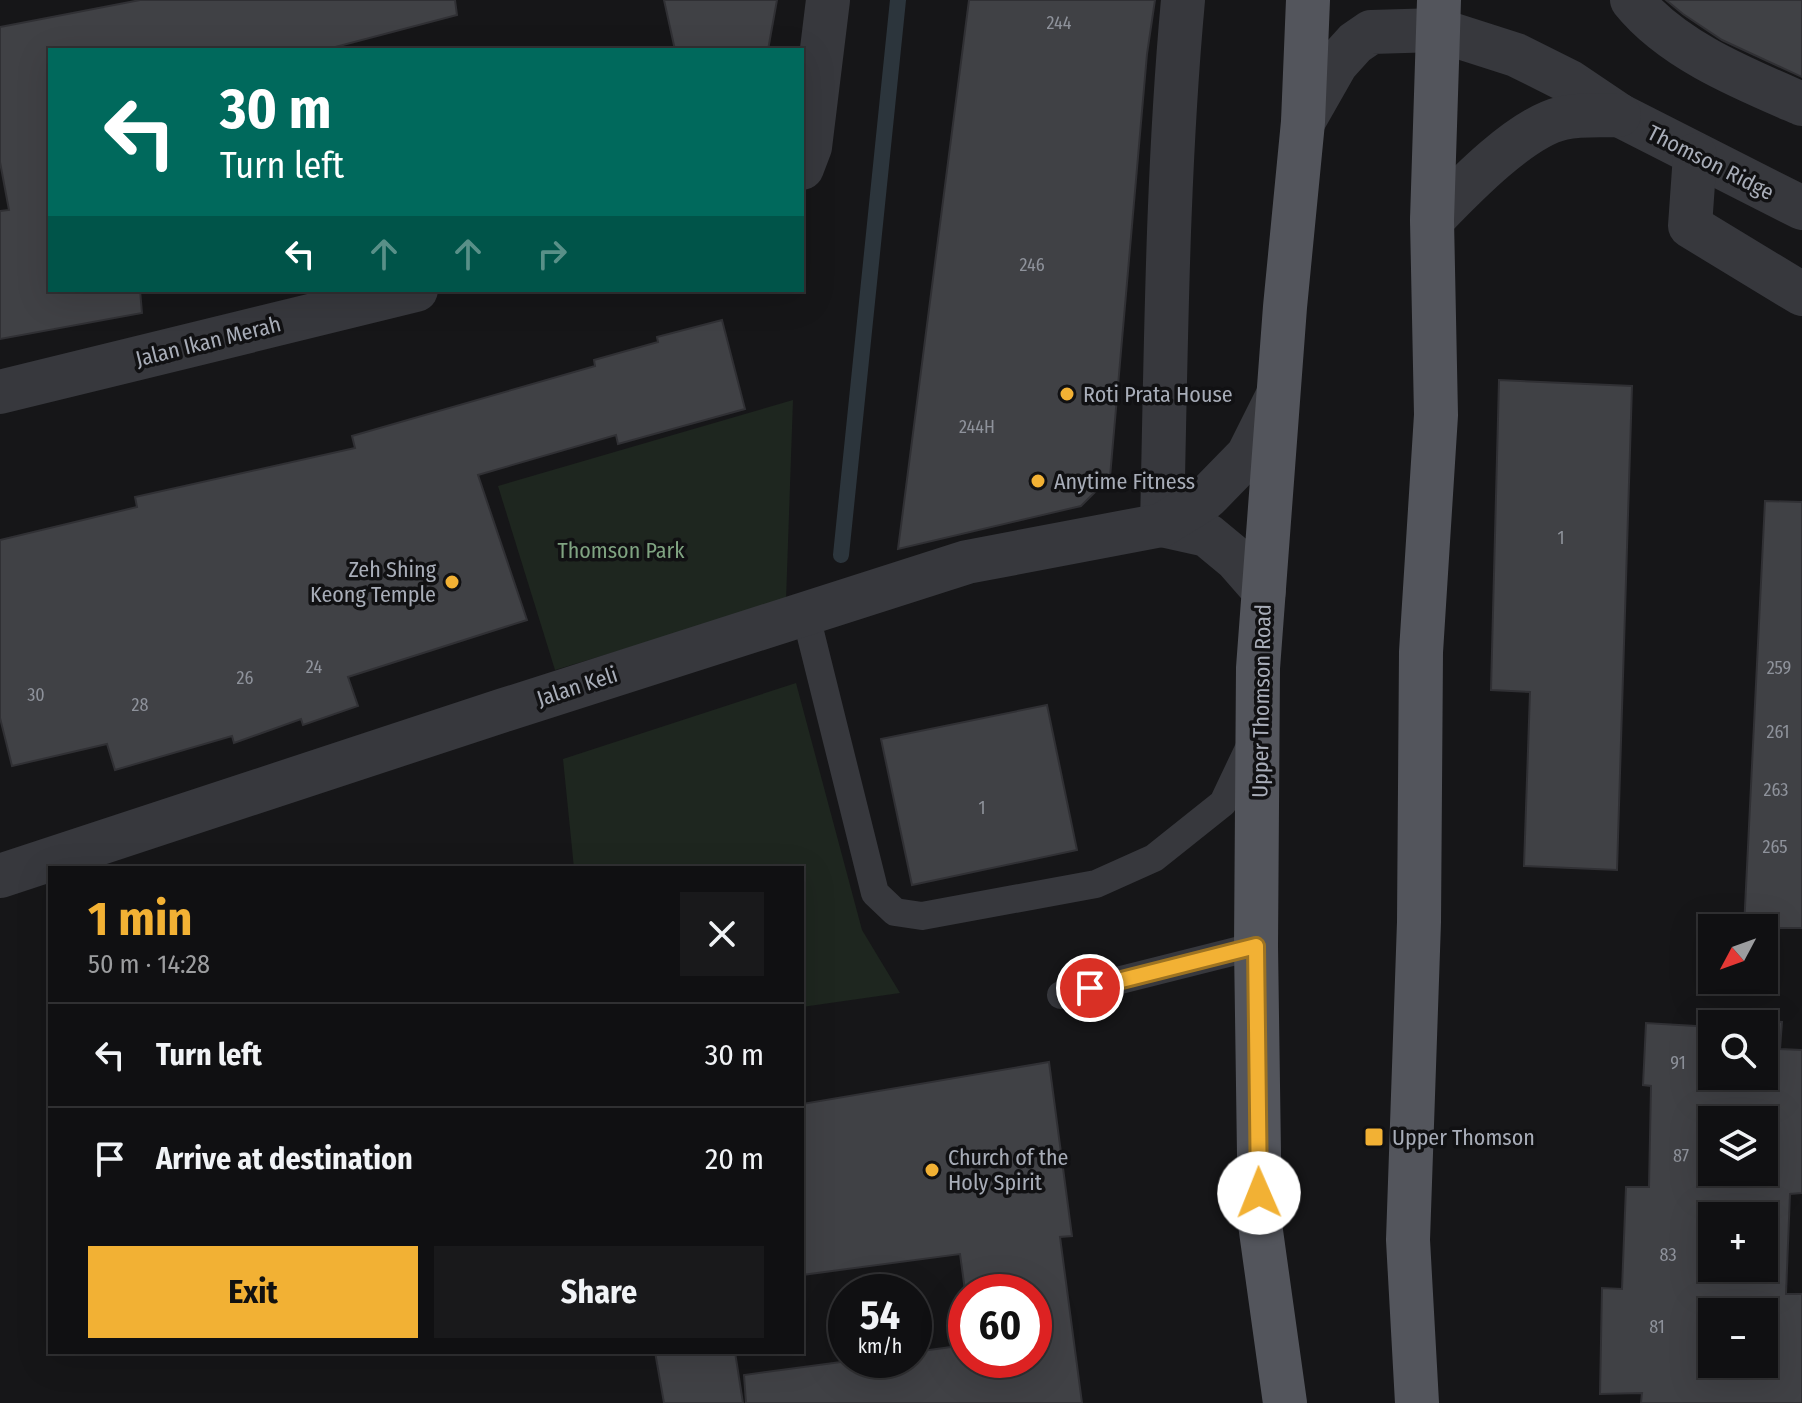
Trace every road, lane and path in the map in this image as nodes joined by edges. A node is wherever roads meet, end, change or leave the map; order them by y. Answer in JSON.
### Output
{"nodes":[{"id":1,"x":828,"y":0,"type":"edge"},
{"id":2,"x":1183,"y":0,"type":"edge"},
{"id":3,"x":1308,"y":0,"type":"edge"},
{"id":4,"x":1632,"y":0,"type":"edge"},
{"id":5,"x":1438,"y":15,"type":"edge"},
{"id":6,"x":1802,"y":104,"type":"edge"},
{"id":7,"x":1619,"y":115,"type":"junction"},
{"id":8,"x":1303,"y":122,"type":"junction"},
{"id":9,"x":1695,"y":155,"type":"junction"},
{"id":10,"x":804,"y":163,"type":"edge"},
{"id":11,"x":1802,"y":208,"type":"edge"},
{"id":12,"x":1432,"y":220,"type":"junction"},
{"id":13,"x":408,"y":292,"type":"edge"},
{"id":14,"x":1802,"y":294,"type":"edge"},
{"id":15,"x":0,"y":392,"type":"edge"},
{"id":16,"x":1278,"y":395,"type":"junction"},
{"id":17,"x":1162,"y":525,"type":"junction"},
{"id":18,"x":1264,"y":591,"type":"junction"},
{"id":19,"x":805,"y":612,"type":"junction"},
{"id":20,"x":1258,"y":728,"type":"junction"},
{"id":21,"x":0,"y":876,"type":"edge"},
{"id":22,"x":1256,"y":946,"type":"junction"},
{"id":23,"x":1061,"y":995,"type":"dead end"},
{"id":24,"x":1285,"y":1403,"type":"edge"},
{"id":25,"x":1417,"y":1403,"type":"edge"}],
"edges":[{"from":1,"to":10,"type":"street"},
{"from":2,"to":17,"type":"street"},
{"from":3,"to":8,"type":"main road","name":"Upper Thomson Road"},
{"from":4,"to":6,"type":"street"},
{"from":5,"to":7,"type":"street","name":"Thomson Ridge"},
{"from":5,"to":8,"type":"street","name":"Thomson Ridge"},
{"from":5,"to":12,"type":"main road"},
{"from":7,"to":9,"type":"street","name":"Thomson Ridge"},
{"from":7,"to":12,"type":"street"},
{"from":8,"to":16,"type":"main road","name":"Upper Thomson Road"},
{"from":9,"to":11,"type":"street","name":"Thomson Ridge"},
{"from":9,"to":14,"type":"street"},
{"from":12,"to":25,"type":"main road"},
{"from":13,"to":15,"type":"street","name":"Jalan Ikan Merah"},
{"from":16,"to":17,"type":"street"},
{"from":16,"to":18,"type":"main road","name":"Upper Thomson Road"},
{"from":17,"to":18,"type":"street"},
{"from":17,"to":19,"type":"street","name":"Jalan Keli"},
{"from":18,"to":20,"type":"main road","name":"Upper Thomson Road"},
{"from":19,"to":20,"type":"lane"},
{"from":19,"to":21,"type":"street","name":"Jalan Keli"},
{"from":20,"to":22,"type":"main road","name":"Upper Thomson Road"},
{"from":22,"to":23,"type":"lane"},
{"from":22,"to":24,"type":"main road","name":"Upper Thomson Road"}]}
